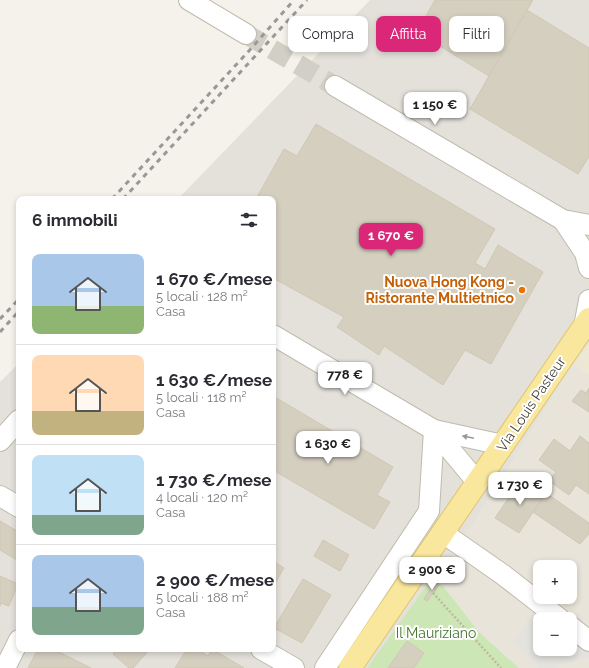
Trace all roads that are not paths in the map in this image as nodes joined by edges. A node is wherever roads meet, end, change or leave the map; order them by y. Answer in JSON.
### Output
{"nodes":[{"id":1,"x":189,"y":0,"type":"edge"},
{"id":2,"x":246,"y":34,"type":"tunnel mouth"},
{"id":3,"x":335,"y":86,"type":"tunnel mouth"},
{"id":4,"x":563,"y":220,"type":"junction"},
{"id":5,"x":589,"y":225,"type":"edge"},
{"id":6,"x":588,"y":259,"type":"edge"},
{"id":7,"x":589,"y":300,"type":"edge"},
{"id":8,"x":586,"y":323,"type":"edge"},
{"id":9,"x":276,"y":337,"type":"edge"},
{"id":10,"x":16,"y":423,"type":"edge"},
{"id":11,"x":434,"y":430,"type":"junction"},
{"id":12,"x":0,"y":441,"type":"edge"},
{"id":13,"x":503,"y":445,"type":"junction"},
{"id":14,"x":478,"y":483,"type":"junction"},
{"id":15,"x":0,"y":496,"type":"edge"},
{"id":16,"x":16,"y":505,"type":"edge"},
{"id":17,"x":443,"y":533,"type":"junction"},
{"id":18,"x":551,"y":612,"type":"edge"},
{"id":19,"x":577,"y":632,"type":"edge"},
{"id":20,"x":589,"y":641,"type":"edge"},
{"id":21,"x":16,"y":646,"type":"edge"},
{"id":22,"x":266,"y":652,"type":"edge"},
{"id":23,"x":5,"y":668,"type":"edge"},
{"id":24,"x":294,"y":668,"type":"edge"},
{"id":25,"x":324,"y":668,"type":"edge"},
{"id":26,"x":350,"y":668,"type":"edge"}],
"edges":[{"from":1,"to":2,"type":"street"},
{"from":3,"to":4,"type":"street"},
{"from":4,"to":5,"type":"street"},
{"from":4,"to":6,"type":"street"},
{"from":7,"to":8,"type":"street"},
{"from":8,"to":13,"type":"main road","name":"Via Louis Pasteur"},
{"from":9,"to":11,"type":"street"},
{"from":10,"to":12,"type":"street"},
{"from":13,"to":11,"type":"street","one_way":true},
{"from":11,"to":14,"type":"street"},
{"from":11,"to":25,"type":"street"},
{"from":13,"to":14,"type":"main road","name":"Via Louis Pasteur"},
{"from":14,"to":17,"type":"main road","name":"Via Louis Pasteur"},
{"from":15,"to":16,"type":"street"},
{"from":17,"to":18,"type":"street"},
{"from":17,"to":26,"type":"main road","name":"Via Louis Pasteur"},
{"from":19,"to":20,"type":"street"},
{"from":21,"to":23,"type":"street"},
{"from":22,"to":24,"type":"street"}]}
